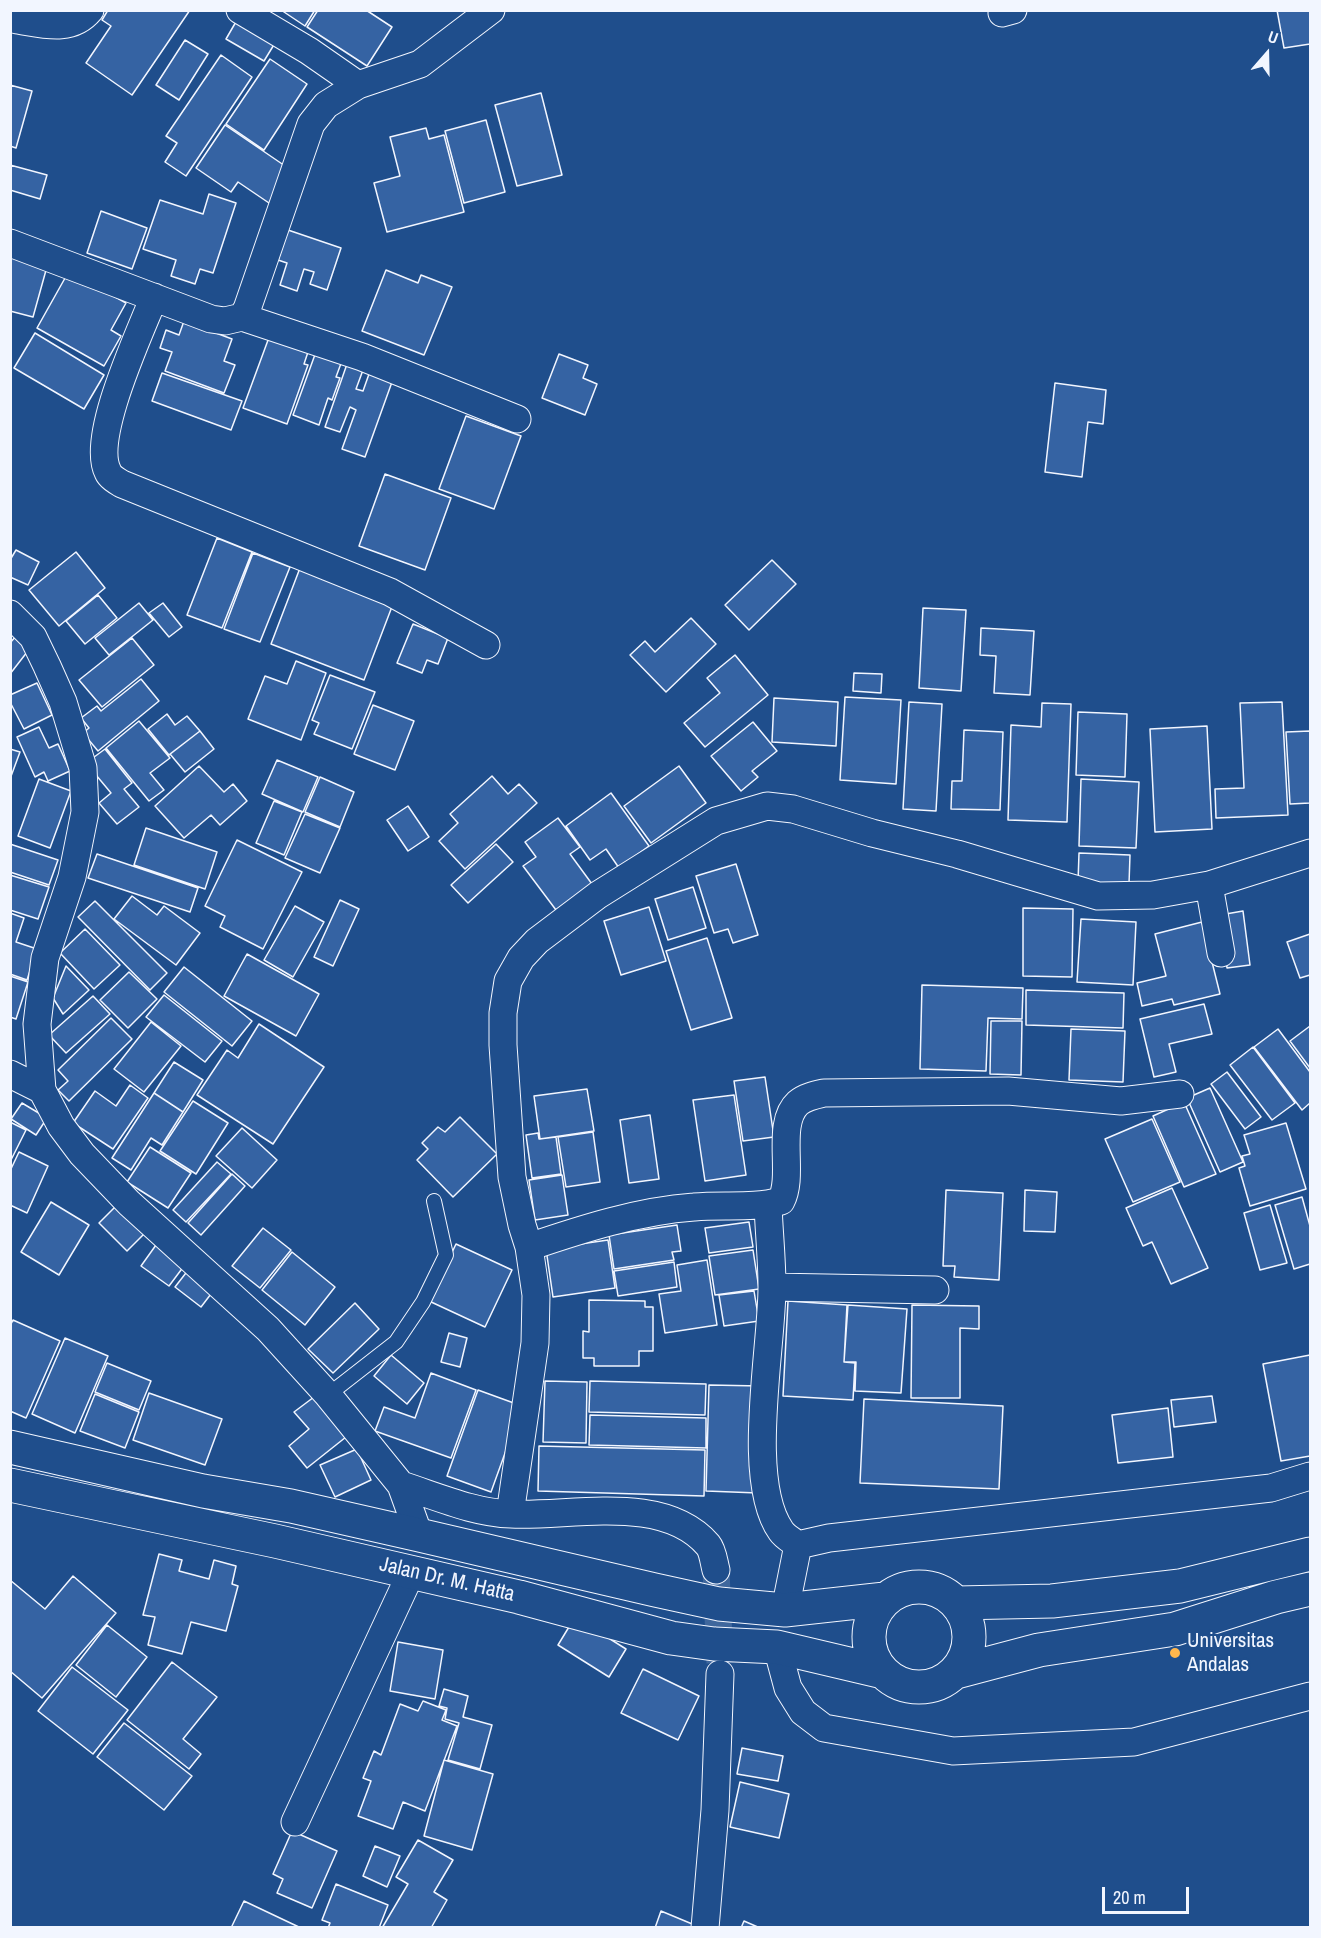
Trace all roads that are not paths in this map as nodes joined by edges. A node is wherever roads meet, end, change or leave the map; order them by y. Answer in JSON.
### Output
{"nodes":[{"id":1,"x":90,"y":10,"type":"edge"},
{"id":2,"x":240,"y":10,"type":"edge"},
{"id":3,"x":491,"y":10,"type":"edge"},
{"id":4,"x":17,"y":20,"type":"edge"},
{"id":5,"x":358,"y":85,"type":"junction"},
{"id":6,"x":10,"y":243,"type":"edge"},
{"id":7,"x":154,"y":297,"type":"junction"},
{"id":8,"x":242,"y":317,"type":"junction"},
{"id":9,"x":517,"y":419,"type":"dead end"},
{"id":10,"x":10,"y":614,"type":"edge"},
{"id":11,"x":486,"y":645,"type":"dead end"},
{"id":12,"x":1311,"y":853,"type":"edge"},
{"id":13,"x":1209,"y":885,"type":"junction"},
{"id":14,"x":1221,"y":953,"type":"dead end"},
{"id":15,"x":10,"y":1074,"type":"edge"},
{"id":16,"x":42,"y":1090,"type":"junction"},
{"id":17,"x":1180,"y":1094,"type":"dead end"},
{"id":18,"x":434,"y":1201,"type":"dead end"},
{"id":19,"x":768,"y":1204,"type":"junction"},
{"id":20,"x":529,"y":1247,"type":"junction"},
{"id":21,"x":772,"y":1287,"type":"junction"},
{"id":22,"x":935,"y":1290,"type":"dead end"},
{"id":23,"x":328,"y":1395,"type":"junction"},
{"id":24,"x":10,"y":1448,"type":"edge"},
{"id":25,"x":1311,"y":1476,"type":"edge"},
{"id":26,"x":10,"y":1485,"type":"edge"},
{"id":27,"x":401,"y":1485,"type":"junction"},
{"id":28,"x":510,"y":1515,"type":"junction"},
{"id":29,"x":419,"y":1534,"type":"junction"},
{"id":30,"x":798,"y":1545,"type":"junction"},
{"id":31,"x":1311,"y":1554,"type":"edge"},
{"id":32,"x":716,"y":1570,"type":"tunnel mouth"},
{"id":33,"x":411,"y":1573,"type":"junction"},
{"id":34,"x":1311,"y":1589,"type":"edge"},
{"id":35,"x":885,"y":1599,"type":"junction"},
{"id":36,"x":957,"y":1603,"type":"junction"},
{"id":37,"x":785,"y":1610,"type":"junction"},
{"id":38,"x":777,"y":1647,"type":"junction"},
{"id":39,"x":883,"y":1672,"type":"junction"},
{"id":40,"x":956,"y":1672,"type":"junction"},
{"id":41,"x":720,"y":1674,"type":"tunnel mouth"},
{"id":42,"x":1311,"y":1696,"type":"edge"},
{"id":43,"x":295,"y":1822,"type":"dead end"},
{"id":44,"x":705,"y":1928,"type":"edge"}],
"edges":[{"from":1,"to":4,"type":"street"},
{"from":2,"to":5,"type":"street"},
{"from":3,"to":5,"type":"street"},
{"from":5,"to":8,"type":"street"},
{"from":6,"to":7,"type":"street"},
{"from":7,"to":8,"type":"street"},
{"from":7,"to":11,"type":"street"},
{"from":8,"to":9,"type":"street"},
{"from":10,"to":16,"type":"street"},
{"from":12,"to":13,"type":"street"},
{"from":13,"to":14,"type":"street"},
{"from":13,"to":20,"type":"street"},
{"from":15,"to":16,"type":"street"},
{"from":16,"to":23,"type":"street"},
{"from":17,"to":19,"type":"street"},
{"from":18,"to":23,"type":"lane"},
{"from":19,"to":20,"type":"street"},
{"from":19,"to":21,"type":"street"},
{"from":20,"to":28,"type":"street"},
{"from":21,"to":22,"type":"street"},
{"from":21,"to":30,"type":"street"},
{"from":23,"to":27,"type":"street"},
{"from":24,"to":29,"type":"main road","name":"Jalan Dr. M. Hatta"},
{"from":25,"to":30,"type":"street"},
{"from":26,"to":33,"type":"main road","name":"Jalan Dr. M. Hatta"},
{"from":27,"to":28,"type":"street"},
{"from":27,"to":29,"type":"street"},
{"from":28,"to":32,"type":"street"},
{"from":29,"to":37,"type":"main road","name":"Jalan Dr. M. Hatta"},
{"from":30,"to":37,"type":"street"},
{"from":31,"to":36,"type":"main road"},
{"from":33,"to":38,"type":"main road","name":"Jalan Dr. M. Hatta"},
{"from":33,"to":43,"type":"street"},
{"from":34,"to":40,"type":"main road"},
{"from":35,"to":36,"type":"main road"},
{"from":35,"to":37,"type":"main road","name":"Jalan Dr. M. Hatta"},
{"from":35,"to":39,"type":"main road"},
{"from":36,"to":40,"type":"main road"},
{"from":38,"to":39,"type":"main road","name":"Jalan Dr. M. Hatta"},
{"from":38,"to":42,"type":"street"},
{"from":39,"to":40,"type":"main road"},
{"from":41,"to":44,"type":"street"}]}
